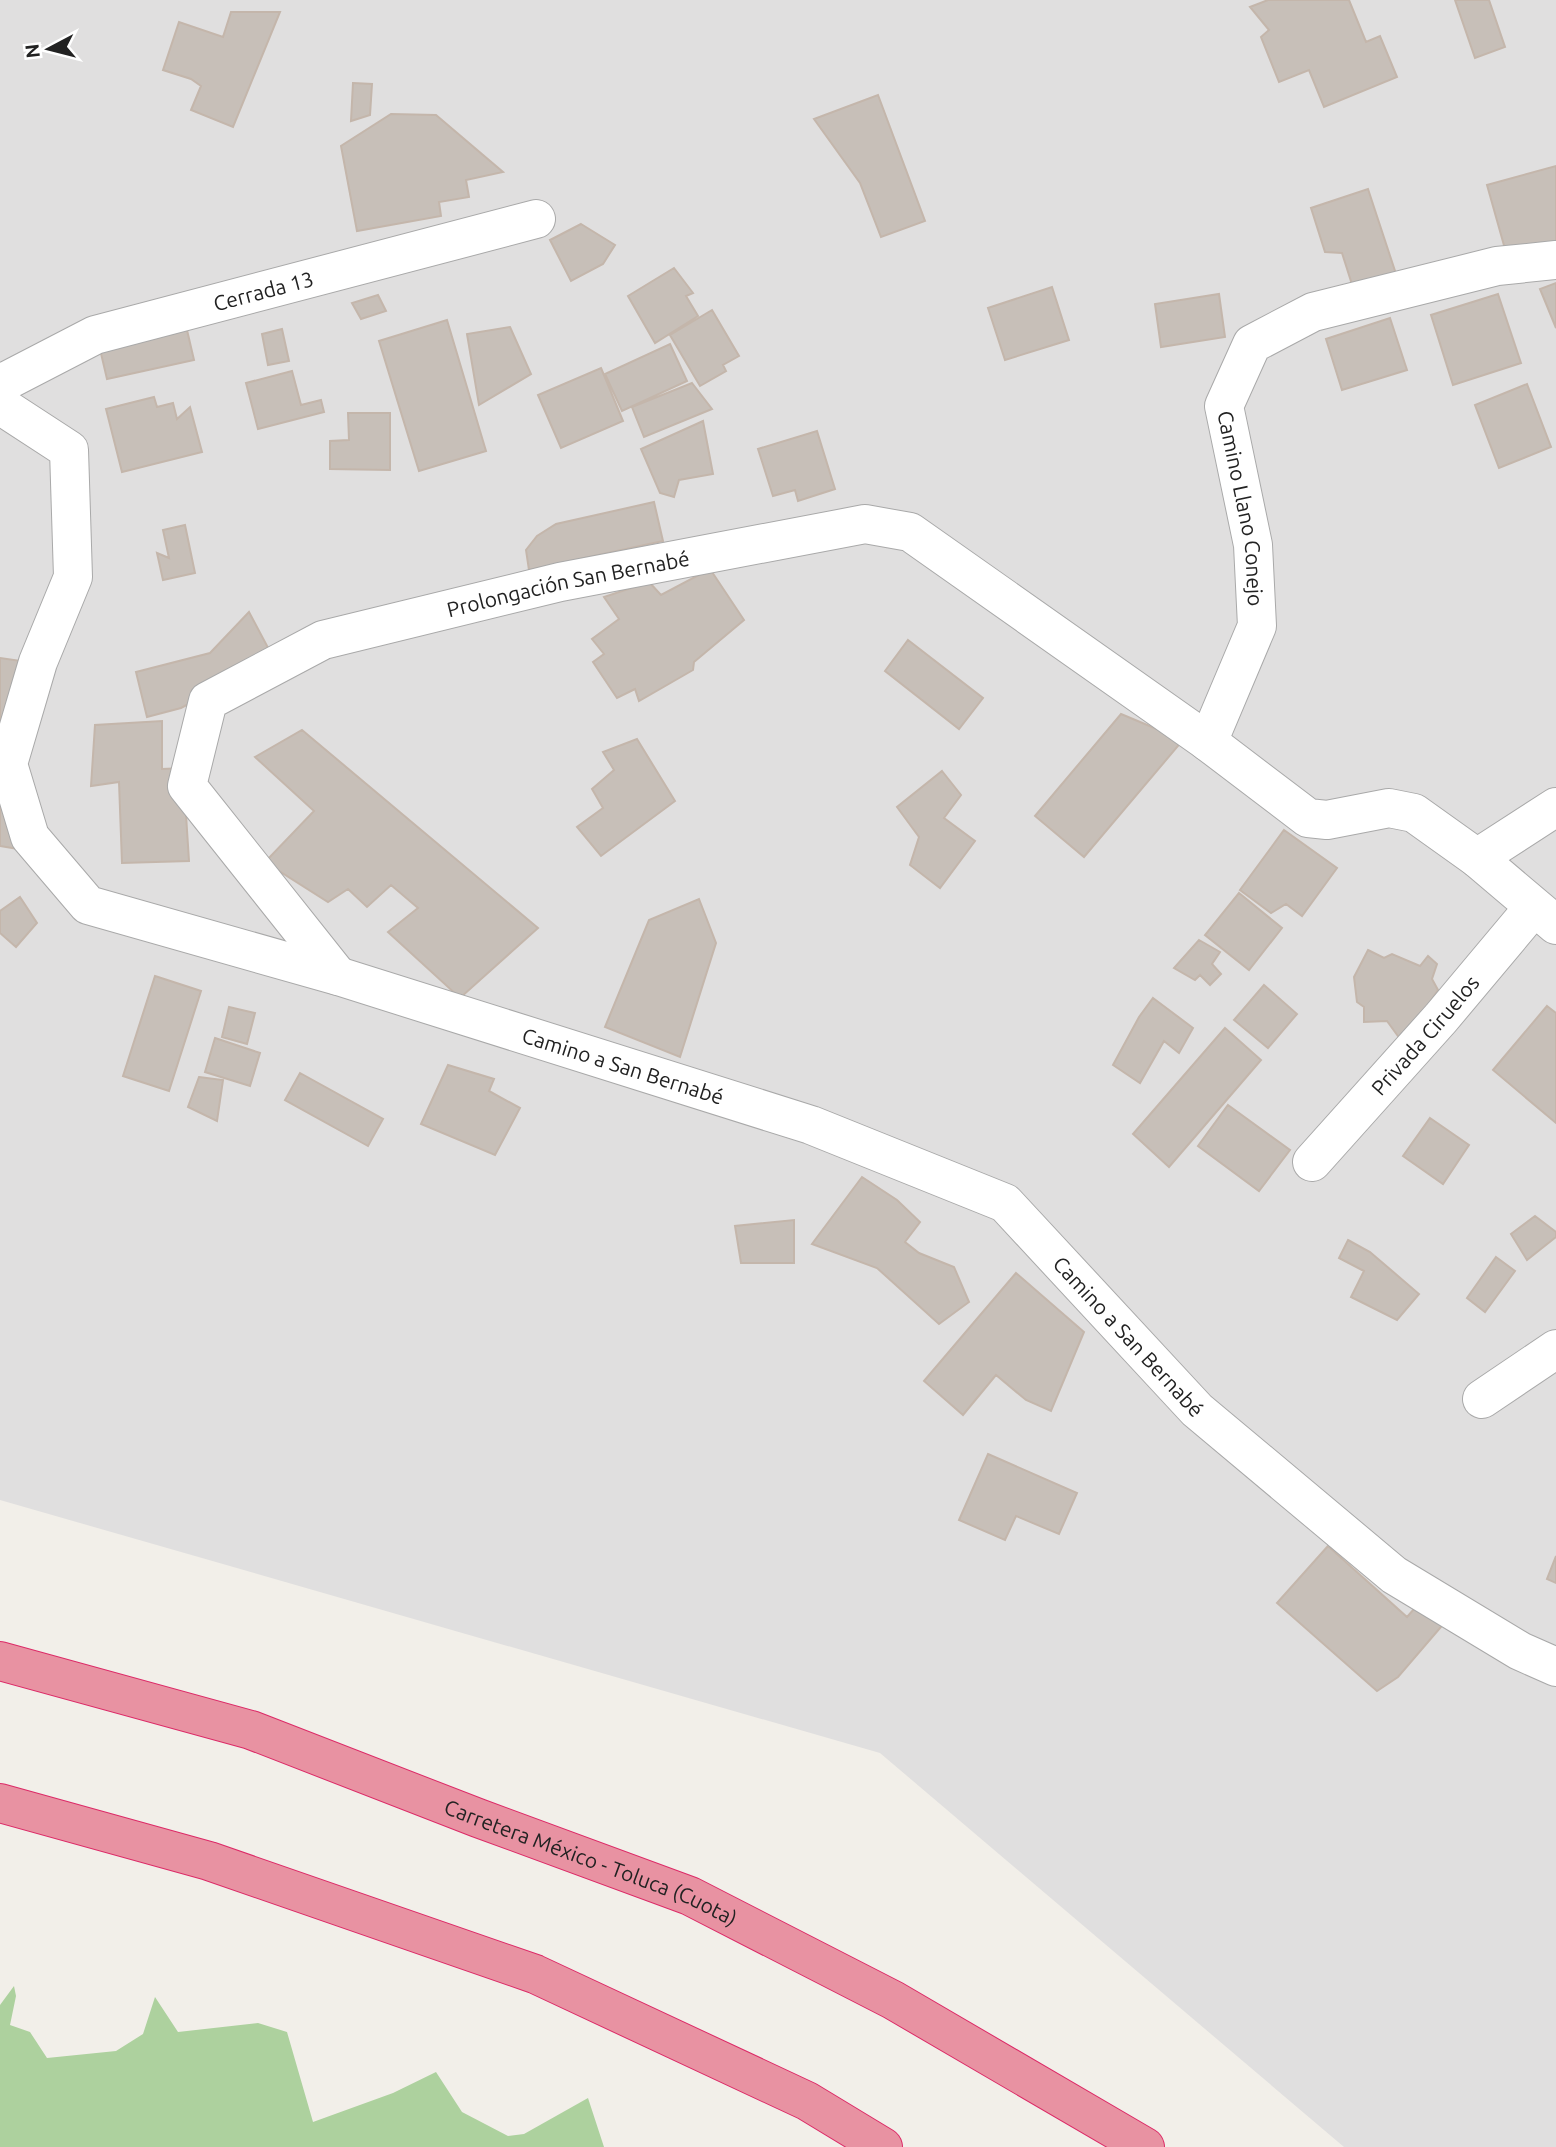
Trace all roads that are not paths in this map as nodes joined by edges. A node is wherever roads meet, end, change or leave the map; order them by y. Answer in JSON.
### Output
{"nodes":[{"id":1,"x":536,"y":219,"type":"dead end"},
{"id":2,"x":1556,"y":260,"type":"edge"},
{"id":3,"x":0,"y":386,"type":"edge"},
{"id":4,"x":0,"y":405,"type":"edge"},
{"id":5,"x":1208,"y":742,"type":"junction"},
{"id":6,"x":1556,"y":807,"type":"edge"},
{"id":7,"x":1476,"y":858,"type":"junction"},
{"id":8,"x":1545,"y":916,"type":"edge"},
{"id":9,"x":338,"y":976,"type":"junction"},
{"id":10,"x":1312,"y":1162,"type":"dead end"},
{"id":11,"x":1556,"y":1349,"type":"edge"},
{"id":12,"x":1482,"y":1399,"type":"dead end"},
{"id":13,"x":0,"y":1661,"type":"edge"},
{"id":14,"x":1556,"y":1667,"type":"edge"},
{"id":15,"x":0,"y":1803,"type":"edge"},
{"id":16,"x":883,"y":2147,"type":"edge"},
{"id":17,"x":1145,"y":2147,"type":"edge"}],
"edges":[{"from":1,"to":3,"type":"street","name":"Cerrada 13"},
{"from":2,"to":5,"type":"street","name":"Camino Llano Conejo"},
{"from":4,"to":9,"type":"street","name":"Camino a San Bernabé"},
{"from":5,"to":7,"type":"street"},
{"from":5,"to":9,"type":"street","name":"Prolongación San Bernabé"},
{"from":6,"to":7,"type":"street"},
{"from":7,"to":8,"type":"street"},
{"from":8,"to":10,"type":"street","name":"Privada Ciruelos"},
{"from":9,"to":14,"type":"street","name":"Camino a San Bernabé"},
{"from":11,"to":12,"type":"street"},
{"from":13,"to":17,"type":"highway","name":"Carretera México - Toluca (Cuota)"},
{"from":15,"to":16,"type":"highway"}]}
